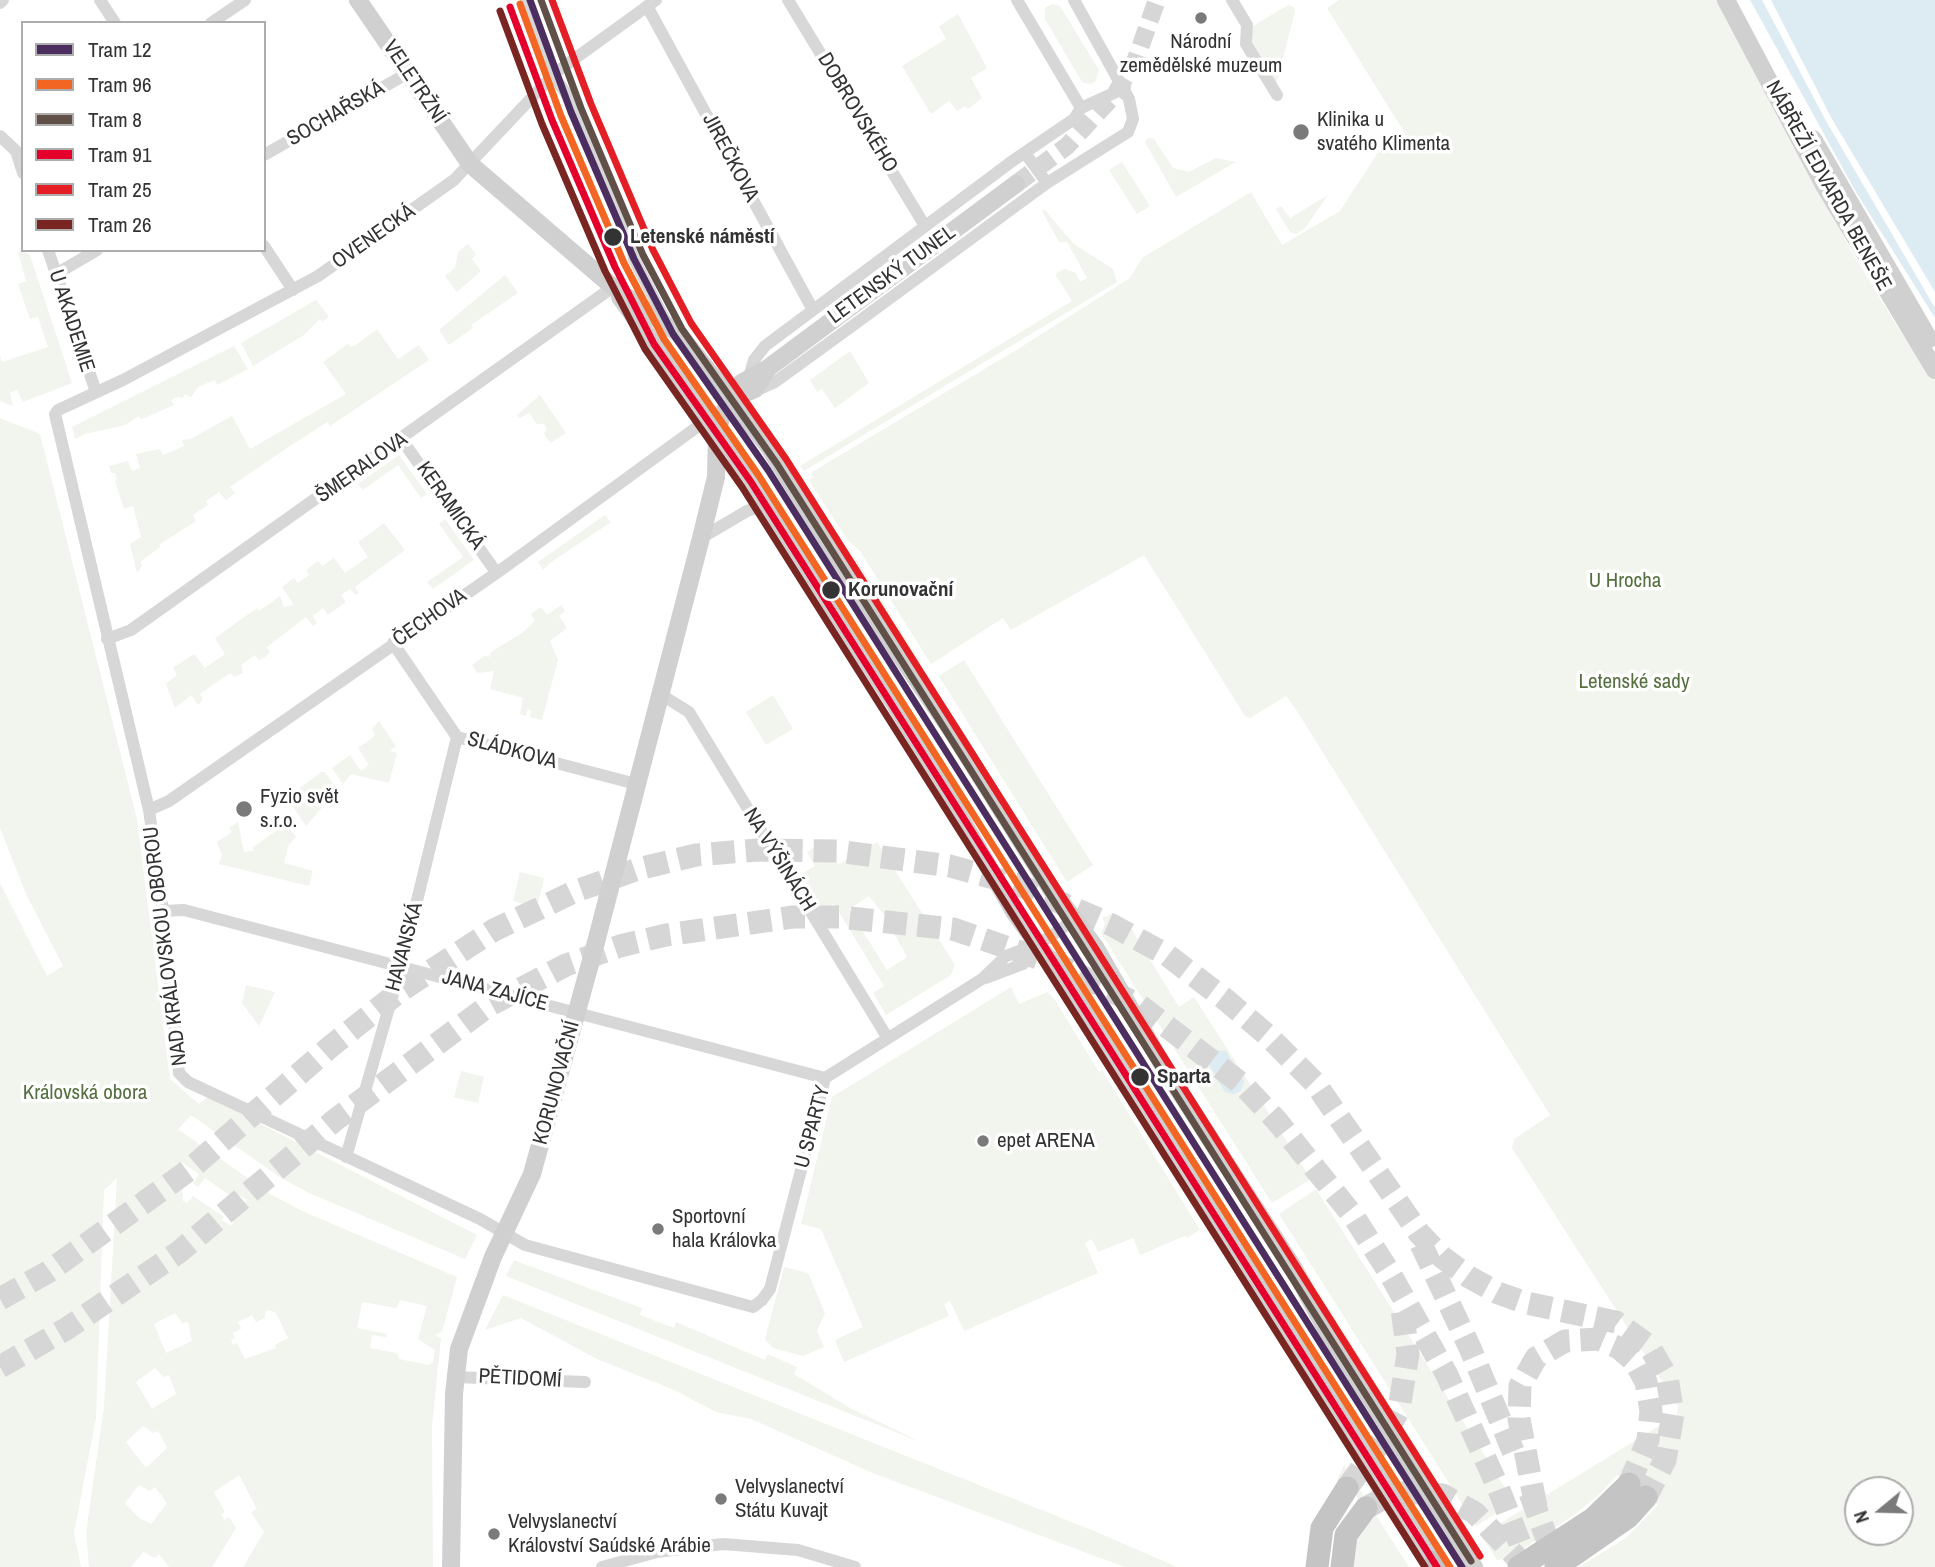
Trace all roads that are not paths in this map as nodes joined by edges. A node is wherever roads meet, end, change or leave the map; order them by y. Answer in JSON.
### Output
{"nodes":[{"id":1,"x":100,"y":0,"type":"edge"},
{"id":2,"x":246,"y":0,"type":"edge"},
{"id":3,"x":358,"y":0,"type":"edge"},
{"id":4,"x":526,"y":0,"type":"edge"},
{"id":5,"x":788,"y":0,"type":"edge"},
{"id":6,"x":1017,"y":0,"type":"edge"},
{"id":7,"x":1074,"y":0,"type":"edge"},
{"id":8,"x":1232,"y":0,"type":"edge"},
{"id":9,"x":1726,"y":0,"type":"edge"},
{"id":10,"x":1739,"y":0,"type":"edge"},
{"id":11,"x":652,"y":3,"type":"edge"},
{"id":12,"x":114,"y":21,"type":"edge"},
{"id":13,"x":214,"y":21,"type":"edge"},
{"id":14,"x":408,"y":73,"type":"junction"},
{"id":15,"x":553,"y":75,"type":"junction"},
{"id":16,"x":1125,"y":88,"type":"junction"},
{"id":17,"x":1277,"y":95,"type":"dead end"},
{"id":18,"x":1081,"y":108,"type":"junction"},
{"id":19,"x":0,"y":136,"type":"edge"},
{"id":20,"x":19,"y":150,"type":"edge"},
{"id":21,"x":1026,"y":153,"type":"junction"},
{"id":22,"x":266,"y":154,"type":"edge"},
{"id":23,"x":470,"y":164,"type":"junction"},
{"id":24,"x":1047,"y":183,"type":"junction"},
{"id":25,"x":1016,"y":184,"type":"tunnel mouth"},
{"id":26,"x":925,"y":226,"type":"junction"},
{"id":27,"x":266,"y":249,"type":"edge"},
{"id":28,"x":49,"y":252,"type":"edge"},
{"id":29,"x":94,"y":252,"type":"edge"},
{"id":30,"x":56,"y":274,"type":"junction"},
{"id":31,"x":613,"y":287,"type":"junction"},
{"id":32,"x":293,"y":290,"type":"junction"},
{"id":33,"x":813,"y":310,"type":"junction"},
{"id":34,"x":666,"y":322,"type":"junction"},
{"id":35,"x":1935,"y":348,"type":"edge"},
{"id":36,"x":1935,"y":370,"type":"edge"},
{"id":37,"x":749,"y":386,"type":"junction"},
{"id":38,"x":96,"y":392,"type":"junction"},
{"id":39,"x":730,"y":400,"type":"junction"},
{"id":40,"x":55,"y":418,"type":"joint"},
{"id":41,"x":712,"y":425,"type":"junction"},
{"id":42,"x":402,"y":440,"type":"junction"},
{"id":43,"x":764,"y":505,"type":"junction"},
{"id":44,"x":701,"y":538,"type":"junction"},
{"id":45,"x":496,"y":572,"type":"junction"},
{"id":46,"x":107,"y":639,"type":"junction"},
{"id":47,"x":393,"y":643,"type":"junction"},
{"id":48,"x":660,"y":694,"type":"junction"},
{"id":49,"x":457,"y":737,"type":"junction"},
{"id":50,"x":636,"y":784,"type":"junction"},
{"id":51,"x":149,"y":810,"type":"junction"},
{"id":52,"x":163,"y":911,"type":"junction"},
{"id":53,"x":1074,"y":920,"type":"junction"},
{"id":54,"x":1039,"y":944,"type":"junction"},
{"id":55,"x":401,"y":966,"type":"junction"},
{"id":56,"x":576,"y":1012,"type":"junction"},
{"id":57,"x":887,"y":1037,"type":"junction"},
{"id":58,"x":825,"y":1078,"type":"junction"},
{"id":59,"x":346,"y":1157,"type":"junction"},
{"id":60,"x":506,"y":1232,"type":"junction"},
{"id":61,"x":753,"y":1307,"type":"joint"},
{"id":62,"x":455,"y":1377,"type":"junction"},
{"id":63,"x":585,"y":1382,"type":"dead end"},
{"id":64,"x":1347,"y":1488,"type":"tunnel mouth"},
{"id":65,"x":1367,"y":1508,"type":"tunnel mouth"},
{"id":66,"x":1437,"y":1565,"type":"edge"},
{"id":67,"x":451,"y":1567,"type":"edge"},
{"id":68,"x":602,"y":1567,"type":"edge"},
{"id":69,"x":855,"y":1567,"type":"edge"},
{"id":70,"x":1317,"y":1567,"type":"edge"},
{"id":71,"x":1342,"y":1567,"type":"edge"},
{"id":72,"x":1474,"y":1567,"type":"edge"},
{"id":73,"x":1518,"y":1567,"type":"edge"},
{"id":74,"x":1556,"y":1567,"type":"edge"}],
"edges":[{"from":1,"to":12,"type":"street"},
{"from":2,"to":13,"type":"street"},
{"from":3,"to":14,"type":"main road","name":"VELETRŽNÍ"},
{"from":4,"to":15,"type":"street"},
{"from":5,"to":26,"type":"street","name":"DOBROVSKÉHO"},
{"from":6,"to":18,"type":"street"},
{"from":7,"to":16,"type":"street"},
{"from":8,"to":17,"type":"street"},
{"from":9,"to":36,"type":"main road","name":"NÁBŘEŽÍ EDVARDA BENEŠE"},
{"from":10,"to":35,"type":"main road","name":"NÁBŘEŽÍ EDVARDA BENEŠE"},
{"from":11,"to":15,"type":"street","name":"OVENECKÁ"},
{"from":11,"to":33,"type":"street","name":"JIREČKOVA"},
{"from":14,"to":22,"type":"street","name":"SOCHAŘSKÁ"},
{"from":14,"to":23,"type":"main road","name":"VELETRŽNÍ"},
{"from":15,"to":23,"type":"street","name":"OVENECKÁ"},
{"from":15,"to":34,"type":"street"},
{"from":16,"to":18,"type":"street"},
{"from":16,"to":24,"type":"street"},
{"from":18,"to":21,"type":"street"},
{"from":19,"to":20,"type":"street"},
{"from":21,"to":24,"type":"street"},
{"from":21,"to":26,"type":"street"},
{"from":23,"to":31,"type":"main road"},
{"from":23,"to":32,"type":"street","name":"OVENECKÁ"},
{"from":24,"to":37,"type":"street"},
{"from":25,"to":37,"type":"main road","name":"LETENSKÝ TUNEL"},
{"from":26,"to":33,"type":"street"},
{"from":27,"to":32,"type":"street"},
{"from":28,"to":30,"type":"street","name":"U AKADEMIE"},
{"from":29,"to":30,"type":"street"},
{"from":30,"to":38,"type":"street","name":"U AKADEMIE"},
{"from":31,"to":34,"type":"main road"},
{"from":31,"to":41,"type":"main road"},
{"from":31,"to":42,"type":"street","name":"ŠMERALOVA"},
{"from":32,"to":38,"type":"street","name":"OVENECKÁ"},
{"from":33,"to":37,"type":"street"},
{"from":34,"to":39,"type":"main road"},
{"from":37,"to":39,"type":"main road","name":"LETENSKÝ TUNEL"},
{"from":38,"to":40,"type":"street","name":"OVENECKÁ"},
{"from":39,"to":41,"type":"main road","name":"KORUNOVAČNÍ"},
{"from":39,"to":53,"type":"main road"},
{"from":40,"to":46,"type":"street","name":"NAD KRÁLOVSKOU OBOROU"},
{"from":41,"to":43,"type":"main road"},
{"from":41,"to":44,"type":"main road","name":"KORUNOVAČNÍ"},
{"from":41,"to":45,"type":"street","name":"ČECHOVA"},
{"from":42,"to":45,"type":"street","name":"KERAMICKÁ"},
{"from":42,"to":46,"type":"street","name":"ŠMERALOVA"},
{"from":43,"to":44,"type":"street"},
{"from":43,"to":54,"type":"main road"},
{"from":44,"to":48,"type":"main road","name":"KORUNOVAČNÍ"},
{"from":45,"to":47,"type":"street","name":"ČECHOVA"},
{"from":46,"to":51,"type":"street","name":"NAD KRÁLOVSKOU OBOROU"},
{"from":47,"to":49,"type":"street","name":"SLÁDKOVA"},
{"from":47,"to":51,"type":"street","name":"ČECHOVA"},
{"from":48,"to":50,"type":"main road","name":"KORUNOVAČNÍ"},
{"from":48,"to":57,"type":"street","name":"NA VÝŠINÁCH"},
{"from":49,"to":50,"type":"street","name":"SLÁDKOVA"},
{"from":49,"to":55,"type":"street","name":"HAVANSKÁ"},
{"from":50,"to":56,"type":"main road","name":"KORUNOVAČNÍ"},
{"from":51,"to":52,"type":"street","name":"NAD KRÁLOVSKOU OBOROU"},
{"from":52,"to":55,"type":"street","name":"JANA ZAJÍCE"},
{"from":52,"to":59,"type":"street","name":"NAD KRÁLOVSKOU OBOROU"},
{"from":53,"to":54,"type":"street","name":"U SPARTY"},
{"from":53,"to":72,"type":"main road"},
{"from":54,"to":57,"type":"street","name":"U SPARTY"},
{"from":54,"to":66,"type":"main road"},
{"from":55,"to":56,"type":"street","name":"JANA ZAJÍCE"},
{"from":55,"to":59,"type":"street","name":"HAVANSKÁ"},
{"from":56,"to":58,"type":"street","name":"JANA ZAJÍCE"},
{"from":56,"to":60,"type":"main road","name":"KORUNOVAČNÍ"},
{"from":57,"to":58,"type":"street","name":"U SPARTY"},
{"from":58,"to":61,"type":"street","name":"U SPARTY"},
{"from":59,"to":60,"type":"street","name":"NAD KRÁLOVSKOU OBOROU"},
{"from":60,"to":61,"type":"street","name":"NAD KRÁLOVSKOU OBOROU"},
{"from":60,"to":62,"type":"main road","name":"KORUNOVAČNÍ"},
{"from":62,"to":63,"type":"street","name":"PĚTIDOMÍ"},
{"from":62,"to":67,"type":"main road","name":"KORUNOVAČNÍ"},
{"from":64,"to":70,"type":"highway"},
{"from":65,"to":71,"type":"highway"},
{"from":68,"to":69,"type":"street"},
{"from":73,"to":74,"type":"highway"}]}
